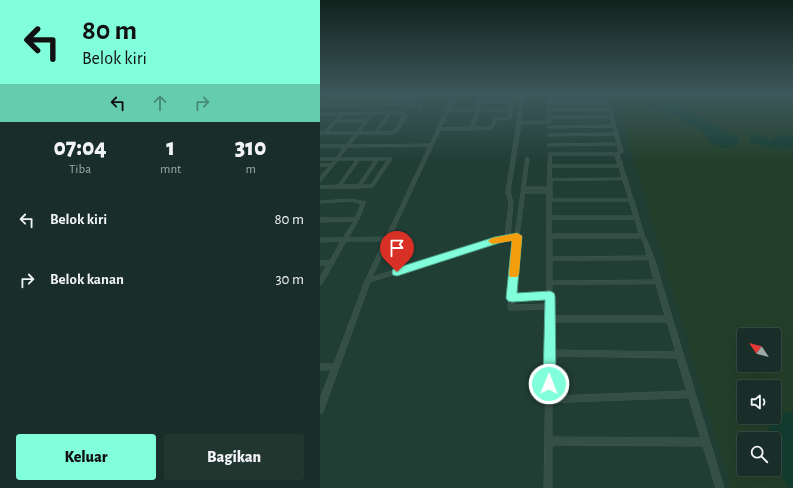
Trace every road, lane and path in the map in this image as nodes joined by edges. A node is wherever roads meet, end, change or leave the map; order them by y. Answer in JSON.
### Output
{"nodes":[{"id":1,"x":339,"y":117,"type":"edge"},
{"id":2,"x":370,"y":117,"type":"edge"},
{"id":3,"x":387,"y":117,"type":"edge"},
{"id":4,"x":404,"y":117,"type":"edge"},
{"id":5,"x":443,"y":117,"type":"edge"},
{"id":6,"x":476,"y":117,"type":"edge"},
{"id":7,"x":509,"y":117,"type":"edge"},
{"id":8,"x":520,"y":117,"type":"edge"},
{"id":9,"x":549,"y":117,"type":"edge"},
{"id":10,"x":612,"y":117,"type":"joint"},
{"id":11,"x":549,"y":120,"type":"junction"},
{"id":12,"x":335,"y":121,"type":"junction"},
{"id":13,"x":366,"y":121,"type":"junction"},
{"id":14,"x":519,"y":123,"type":"junction"},
{"id":15,"x":549,"y":126,"type":"junction"},
{"id":16,"x":614,"y":126,"type":"junction"},
{"id":17,"x":438,"y":129,"type":"junction"},
{"id":18,"x":472,"y":129,"type":"junction"},
{"id":19,"x":326,"y":131,"type":"junction"},
{"id":20,"x":358,"y":131,"type":"junction"},
{"id":21,"x":320,"y":133,"type":"edge"},
{"id":22,"x":376,"y":133,"type":"junction"},
{"id":23,"x":616,"y":134,"type":"junction"},
{"id":24,"x":549,"y":135,"type":"junction"},
{"id":25,"x":618,"y":144,"type":"junction"},
{"id":26,"x":430,"y":145,"type":"junction"},
{"id":27,"x":549,"y":145,"type":"junction"},
{"id":28,"x":320,"y":146,"type":"edge"},
{"id":29,"x":347,"y":146,"type":"junction"},
{"id":30,"x":550,"y":154,"type":"junction"},
{"id":31,"x":617,"y":154,"type":"junction"},
{"id":32,"x":527,"y":158,"type":"dead end"},
{"id":33,"x":320,"y":159,"type":"edge"},
{"id":34,"x":336,"y":159,"type":"junction"},
{"id":35,"x":358,"y":159,"type":"junction"},
{"id":36,"x":378,"y":159,"type":"junction"},
{"id":37,"x":320,"y":165,"type":"edge"},
{"id":38,"x":332,"y":165,"type":"junction"},
{"id":39,"x":549,"y":166,"type":"junction"},
{"id":40,"x":621,"y":166,"type":"junction"},
{"id":41,"x":322,"y":175,"type":"edge"},
{"id":42,"x":625,"y":179,"type":"junction"},
{"id":43,"x":320,"y":180,"type":"edge"},
{"id":44,"x":549,"y":180,"type":"junction"},
{"id":45,"x":320,"y":187,"type":"edge"},
{"id":46,"x":339,"y":187,"type":"junction"},
{"id":47,"x":360,"y":187,"type":"junction"},
{"id":48,"x":523,"y":190,"type":"junction"},
{"id":49,"x":549,"y":190,"type":"junction"},
{"id":50,"x":549,"y":200,"type":"junction"},
{"id":51,"x":632,"y":200,"type":"junction"},
{"id":52,"x":320,"y":202,"type":"edge"},
{"id":53,"x":637,"y":217,"type":"junction"},
{"id":54,"x":549,"y":218,"type":"junction"},
{"id":55,"x":357,"y":219,"type":"junction"},
{"id":56,"x":320,"y":220,"type":"edge"},
{"id":57,"x":642,"y":235,"type":"junction"},
{"id":58,"x":517,"y":236,"type":"junction"},
{"id":59,"x":549,"y":236,"type":"junction"},
{"id":60,"x":506,"y":238,"type":"junction"},
{"id":61,"x":386,"y":239,"type":"junction"},
{"id":62,"x":320,"y":240,"type":"edge"},
{"id":63,"x":344,"y":240,"type":"junction"},
{"id":64,"x":651,"y":258,"type":"junction"},
{"id":65,"x":550,"y":259,"type":"junction"},
{"id":66,"x":320,"y":263,"type":"edge"},
{"id":67,"x":331,"y":263,"type":"junction"},
{"id":68,"x":368,"y":281,"type":"junction"},
{"id":69,"x":320,"y":282,"type":"edge"},
{"id":70,"x":658,"y":282,"type":"junction"},
{"id":71,"x":550,"y":284,"type":"junction"},
{"id":72,"x":550,"y":296,"type":"junction"},
{"id":73,"x":512,"y":298,"type":"junction"},
{"id":74,"x":550,"y":306,"type":"junction"},
{"id":75,"x":550,"y":319,"type":"junction"},
{"id":76,"x":669,"y":319,"type":"junction"},
{"id":77,"x":550,"y":353,"type":"junction"},
{"id":78,"x":680,"y":355,"type":"junction"},
{"id":79,"x":320,"y":367,"type":"edge"},
{"id":80,"x":336,"y":367,"type":"junction"},
{"id":81,"x":692,"y":394,"type":"junction"},
{"id":82,"x":549,"y":400,"type":"junction"},
{"id":83,"x":320,"y":409,"type":"edge"},
{"id":84,"x":549,"y":441,"type":"junction"},
{"id":85,"x":706,"y":442,"type":"junction"},
{"id":86,"x":548,"y":488,"type":"edge"},
{"id":87,"x":720,"y":488,"type":"edge"}],
"edges":[{"from":1,"to":12,"type":"street"},
{"from":2,"to":13,"type":"street"},
{"from":3,"to":22,"type":"street"},
{"from":4,"to":22,"type":"street"},
{"from":5,"to":17,"type":"street"},
{"from":6,"to":18,"type":"street"},
{"from":7,"to":18,"type":"street"},
{"from":8,"to":14,"type":"street"},
{"from":9,"to":11,"type":"street"},
{"from":10,"to":11,"type":"street"},
{"from":10,"to":16,"type":"street"},
{"from":11,"to":14,"type":"street"},
{"from":11,"to":15,"type":"street"},
{"from":12,"to":13,"type":"street"},
{"from":12,"to":19,"type":"street"},
{"from":13,"to":20,"type":"street"},
{"from":14,"to":60,"type":"street"},
{"from":15,"to":16,"type":"street"},
{"from":15,"to":24,"type":"street"},
{"from":16,"to":23,"type":"street"},
{"from":17,"to":18,"type":"street"},
{"from":17,"to":26,"type":"street"},
{"from":19,"to":20,"type":"street"},
{"from":19,"to":21,"type":"street"},
{"from":20,"to":22,"type":"street"},
{"from":20,"to":29,"type":"street"},
{"from":23,"to":24,"type":"street"},
{"from":23,"to":25,"type":"street"},
{"from":24,"to":27,"type":"street"},
{"from":25,"to":27,"type":"street"},
{"from":25,"to":31,"type":"street"},
{"from":26,"to":29,"type":"street"},
{"from":26,"to":61,"type":"street"},
{"from":27,"to":30,"type":"street"},
{"from":28,"to":29,"type":"street"},
{"from":29,"to":34,"type":"street"},
{"from":30,"to":31,"type":"street"},
{"from":30,"to":39,"type":"street"},
{"from":31,"to":40,"type":"street"},
{"from":32,"to":48,"type":"street"},
{"from":33,"to":34,"type":"street"},
{"from":34,"to":35,"type":"street"},
{"from":34,"to":38,"type":"street"},
{"from":35,"to":36,"type":"street"},
{"from":35,"to":46,"type":"street"},
{"from":36,"to":47,"type":"street"},
{"from":36,"to":47,"type":"street"},
{"from":37,"to":38,"type":"street"},
{"from":38,"to":41,"type":"street"},
{"from":39,"to":40,"type":"street"},
{"from":39,"to":44,"type":"street"},
{"from":40,"to":42,"type":"street"},
{"from":41,"to":43,"type":"street"},
{"from":42,"to":44,"type":"street"},
{"from":42,"to":51,"type":"street"},
{"from":44,"to":49,"type":"street"},
{"from":45,"to":46,"type":"street"},
{"from":46,"to":47,"type":"street"},
{"from":48,"to":49,"type":"street"},
{"from":48,"to":58,"type":"street"},
{"from":49,"to":50,"type":"street"},
{"from":50,"to":51,"type":"street"},
{"from":50,"to":54,"type":"street"},
{"from":51,"to":53,"type":"street"},
{"from":52,"to":55,"type":"street"},
{"from":53,"to":54,"type":"street"},
{"from":53,"to":57,"type":"street"},
{"from":54,"to":59,"type":"street"},
{"from":55,"to":56,"type":"street"},
{"from":55,"to":63,"type":"street"},
{"from":57,"to":59,"type":"street"},
{"from":57,"to":64,"type":"street"},
{"from":58,"to":60,"type":"street"},
{"from":58,"to":73,"type":"street"},
{"from":59,"to":65,"type":"street"},
{"from":60,"to":68,"type":"street"},
{"from":61,"to":63,"type":"street"},
{"from":61,"to":68,"type":"street"},
{"from":62,"to":63,"type":"street"},
{"from":63,"to":67,"type":"street"},
{"from":64,"to":65,"type":"street"},
{"from":64,"to":70,"type":"street"},
{"from":65,"to":71,"type":"street"},
{"from":66,"to":67,"type":"street"},
{"from":67,"to":69,"type":"street"},
{"from":68,"to":80,"type":"street"},
{"from":70,"to":71,"type":"street"},
{"from":70,"to":76,"type":"street"},
{"from":71,"to":72,"type":"street"},
{"from":72,"to":73,"type":"street"},
{"from":72,"to":74,"type":"street"},
{"from":73,"to":74,"type":"street"},
{"from":74,"to":75,"type":"street"},
{"from":75,"to":76,"type":"street"},
{"from":75,"to":77,"type":"street"},
{"from":76,"to":78,"type":"street"},
{"from":77,"to":78,"type":"street"},
{"from":77,"to":82,"type":"street"},
{"from":78,"to":81,"type":"street"},
{"from":79,"to":80,"type":"street"},
{"from":80,"to":83,"type":"street"},
{"from":81,"to":82,"type":"street"},
{"from":81,"to":85,"type":"street"},
{"from":82,"to":84,"type":"street"},
{"from":84,"to":85,"type":"street"},
{"from":84,"to":86,"type":"street"},
{"from":85,"to":87,"type":"street"}]}
